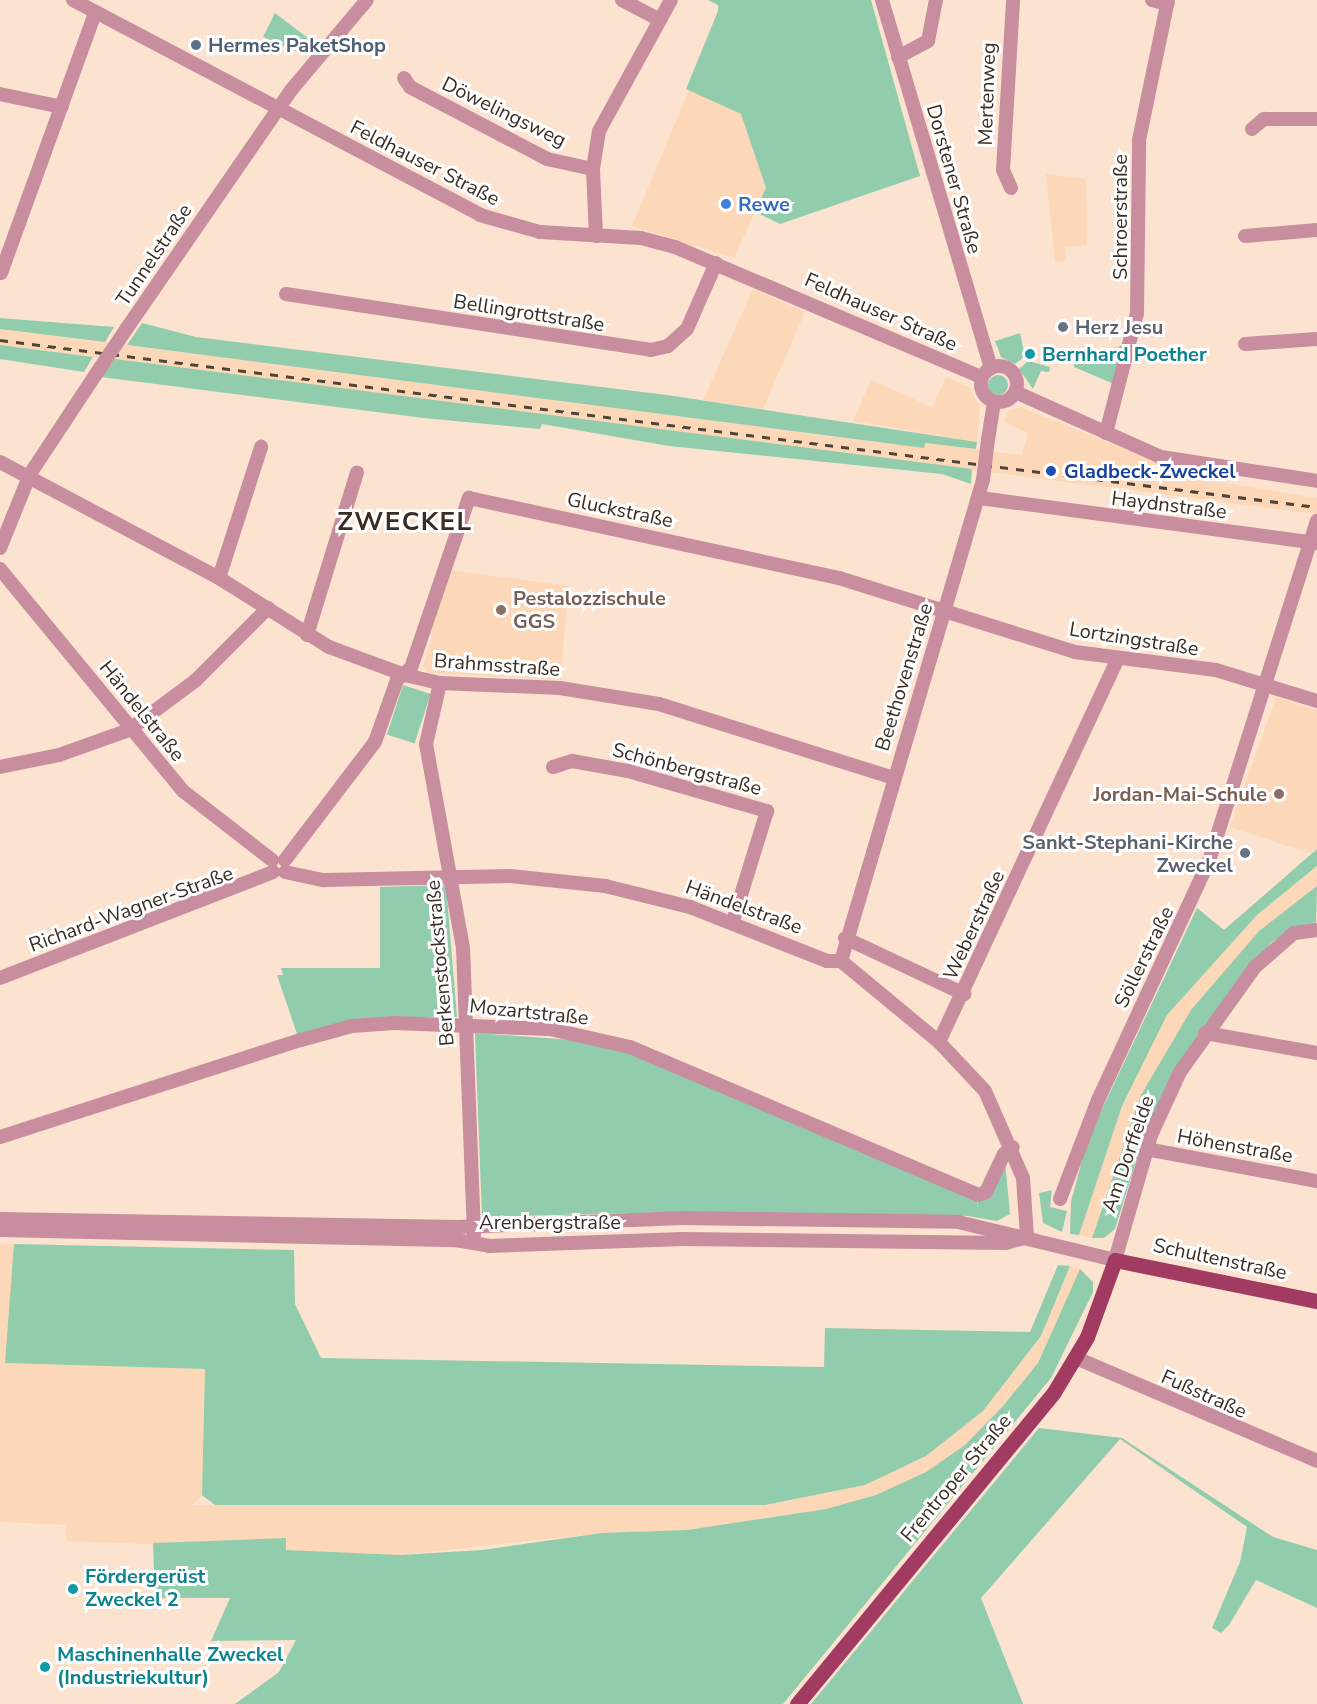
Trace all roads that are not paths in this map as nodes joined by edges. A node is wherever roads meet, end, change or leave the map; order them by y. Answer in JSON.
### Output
{"nodes":[{"id":1,"x":73,"y":0,"type":"edge"},
{"id":2,"x":368,"y":0,"type":"edge"},
{"id":3,"x":622,"y":0,"type":"edge"},
{"id":4,"x":671,"y":0,"type":"edge"},
{"id":5,"x":882,"y":0,"type":"edge"},
{"id":6,"x":936,"y":0,"type":"edge"},
{"id":7,"x":1013,"y":0,"type":"edge"},
{"id":8,"x":1152,"y":0,"type":"edge"},
{"id":9,"x":1167,"y":2,"type":"edge"},
{"id":10,"x":95,"y":14,"type":"junction"},
{"id":11,"x":660,"y":20,"type":"junction"},
{"id":12,"x":898,"y":57,"type":"junction"},
{"id":13,"x":404,"y":78,"type":"dead end"},
{"id":14,"x":0,"y":94,"type":"edge"},
{"id":15,"x":62,"y":107,"type":"junction"},
{"id":16,"x":278,"y":109,"type":"junction"},
{"id":17,"x":1317,"y":119,"type":"edge"},
{"id":18,"x":1252,"y":129,"type":"dead end"},
{"id":19,"x":593,"y":169,"type":"junction"},
{"id":20,"x":1011,"y":188,"type":"dead end"},
{"id":21,"x":1317,"y":230,"type":"edge"},
{"id":22,"x":596,"y":236,"type":"junction"},
{"id":23,"x":1245,"y":236,"type":"dead end"},
{"id":24,"x":716,"y":262,"type":"junction"},
{"id":25,"x":1,"y":273,"type":"edge"},
{"id":26,"x":286,"y":294,"type":"dead end"},
{"id":27,"x":1317,"y":339,"type":"edge"},
{"id":28,"x":1245,"y":344,"type":"dead end"},
{"id":29,"x":986,"y":373,"type":"junction"},
{"id":30,"x":1015,"y":392,"type":"junction"},
{"id":31,"x":994,"y":402,"type":"junction"},
{"id":32,"x":1106,"y":433,"type":"junction"},
{"id":33,"x":261,"y":447,"type":"dead end"},
{"id":34,"x":0,"y":462,"type":"edge"},
{"id":35,"x":357,"y":472,"type":"dead end"},
{"id":36,"x":30,"y":474,"type":"junction"},
{"id":37,"x":1317,"y":481,"type":"edge"},
{"id":38,"x":980,"y":498,"type":"junction"},
{"id":39,"x":1315,"y":518,"type":"edge"},
{"id":40,"x":1314,"y":543,"type":"edge"},
{"id":41,"x":0,"y":548,"type":"edge"},
{"id":42,"x":0,"y":569,"type":"edge"},
{"id":43,"x":219,"y":578,"type":"junction"},
{"id":44,"x":268,"y":608,"type":"junction"},
{"id":45,"x":945,"y":612,"type":"junction"},
{"id":46,"x":307,"y":634,"type":"junction"},
{"id":47,"x":1117,"y":660,"type":"junction"},
{"id":48,"x":405,"y":675,"type":"junction"},
{"id":49,"x":440,"y":683,"type":"junction"},
{"id":50,"x":1267,"y":686,"type":"junction"},
{"id":51,"x":1317,"y":701,"type":"edge"},
{"id":52,"x":129,"y":729,"type":"junction"},
{"id":53,"x":0,"y":766,"type":"edge"},
{"id":54,"x":553,"y":766,"type":"dead end"},
{"id":55,"x":893,"y":778,"type":"junction"},
{"id":56,"x":279,"y":866,"type":"junction"},
{"id":57,"x":454,"y":876,"type":"junction"},
{"id":58,"x":734,"y":921,"type":"junction"},
{"id":59,"x":1317,"y":930,"type":"edge"},
{"id":60,"x":845,"y":938,"type":"junction"},
{"id":61,"x":841,"y":961,"type":"junction"},
{"id":62,"x":0,"y":978,"type":"edge"},
{"id":63,"x":964,"y":994,"type":"junction"},
{"id":64,"x":466,"y":1024,"type":"junction"},
{"id":65,"x":1205,"y":1034,"type":"junction"},
{"id":66,"x":939,"y":1042,"type":"junction"},
{"id":67,"x":1317,"y":1053,"type":"edge"},
{"id":68,"x":0,"y":1137,"type":"edge"},
{"id":69,"x":1013,"y":1147,"type":"junction"},
{"id":70,"x":1146,"y":1149,"type":"junction"},
{"id":71,"x":1317,"y":1181,"type":"edge"},
{"id":72,"x":1060,"y":1199,"type":"dead end"},
{"id":73,"x":0,"y":1219,"type":"edge"},
{"id":74,"x":474,"y":1226,"type":"junction"},
{"id":75,"x":0,"y":1230,"type":"edge"},
{"id":76,"x":1027,"y":1237,"type":"junction"},
{"id":77,"x":474,"y":1243,"type":"junction"},
{"id":78,"x":1114,"y":1260,"type":"junction"},
{"id":79,"x":1317,"y":1301,"type":"edge"},
{"id":80,"x":1082,"y":1361,"type":"junction"},
{"id":81,"x":1317,"y":1461,"type":"edge"},
{"id":82,"x":797,"y":1704,"type":"edge"}],
"edges":[{"from":1,"to":10,"type":"street","name":"Feldhauser Straße"},
{"from":2,"to":16,"type":"street","name":"Tunnelstraße"},
{"from":3,"to":11,"type":"street"},
{"from":4,"to":11,"type":"street"},
{"from":5,"to":12,"type":"street","name":"Dorstener Straße"},
{"from":6,"to":12,"type":"street"},
{"from":7,"to":20,"type":"street","name":"Mertenweg"},
{"from":8,"to":9,"type":"street"},
{"from":9,"to":32,"type":"street","name":"Schroerstraße"},
{"from":10,"to":15,"type":"street"},
{"from":10,"to":16,"type":"street","name":"Feldhauser Straße"},
{"from":11,"to":19,"type":"street"},
{"from":12,"to":29,"type":"street","name":"Dorstener Straße"},
{"from":13,"to":19,"type":"street","name":"Döwelingsweg"},
{"from":14,"to":15,"type":"street"},
{"from":15,"to":25,"type":"street"},
{"from":16,"to":22,"type":"street","name":"Feldhauser Straße"},
{"from":16,"to":36,"type":"street","name":"Tunnelstraße","bridge":true},
{"from":17,"to":18,"type":"street"},
{"from":19,"to":22,"type":"street"},
{"from":21,"to":23,"type":"street"},
{"from":22,"to":24,"type":"street","name":"Feldhauser Straße"},
{"from":24,"to":26,"type":"street","name":"Bellingrottstraße"},
{"from":24,"to":29,"type":"street","name":"Feldhauser Straße"},
{"from":27,"to":28,"type":"street"},
{"from":29,"to":30,"type":"street"},
{"from":29,"to":31,"type":"street"},
{"from":30,"to":31,"type":"street"},
{"from":30,"to":32,"type":"street"},
{"from":31,"to":38,"type":"street","name":"Beethovenstraße","bridge":true},
{"from":32,"to":37,"type":"street"},
{"from":33,"to":43,"type":"street"},
{"from":34,"to":36,"type":"street","name":"Brahmsstraße"},
{"from":35,"to":46,"type":"street"},
{"from":36,"to":41,"type":"street","name":"Tunnelstraße"},
{"from":36,"to":43,"type":"street","name":"Brahmsstraße"},
{"from":38,"to":40,"type":"street","name":"Haydnstraße"},
{"from":38,"to":45,"type":"street","name":"Beethovenstraße"},
{"from":39,"to":40,"type":"street","name":"Söllerstraße"},
{"from":40,"to":50,"type":"street","name":"Söllerstraße"},
{"from":42,"to":52,"type":"street","name":"Händelstraße"},
{"from":43,"to":44,"type":"street","name":"Brahmsstraße"},
{"from":44,"to":46,"type":"street","name":"Brahmsstraße"},
{"from":44,"to":52,"type":"street"},
{"from":45,"to":47,"type":"street","name":"Lortzingstraße"},
{"from":45,"to":48,"type":"street","name":"Gluckstraße"},
{"from":45,"to":55,"type":"street","name":"Beethovenstraße"},
{"from":46,"to":48,"type":"street","name":"Brahmsstraße"},
{"from":47,"to":50,"type":"street","name":"Lortzingstraße"},
{"from":47,"to":63,"type":"street","name":"Weberstraße"},
{"from":48,"to":49,"type":"street","name":"Brahmsstraße"},
{"from":48,"to":56,"type":"street","name":"Richard-Wagner-Straße"},
{"from":49,"to":55,"type":"street","name":"Brahmsstraße"},
{"from":49,"to":57,"type":"street","name":"Berkenstockstraße"},
{"from":50,"to":51,"type":"street","name":"Lortzingstraße"},
{"from":50,"to":72,"type":"street","name":"Söllerstraße"},
{"from":52,"to":53,"type":"street"},
{"from":52,"to":56,"type":"street","name":"Händelstraße"},
{"from":54,"to":58,"type":"street","name":"Schönbergstraße"},
{"from":55,"to":60,"type":"street","name":"Beethovenstraße"},
{"from":56,"to":57,"type":"street","name":"Händelstraße"},
{"from":56,"to":62,"type":"street","name":"Richard-Wagner-Straße"},
{"from":57,"to":58,"type":"street","name":"Händelstraße"},
{"from":57,"to":64,"type":"street","name":"Berkenstockstraße"},
{"from":58,"to":61,"type":"street","name":"Händelstraße"},
{"from":59,"to":65,"type":"street","name":"Am Dorffelde"},
{"from":60,"to":61,"type":"street","name":"Beethovenstraße"},
{"from":60,"to":63,"type":"street"},
{"from":61,"to":66,"type":"street","name":"Händelstraße"},
{"from":63,"to":66,"type":"street","name":"Weberstraße"},
{"from":64,"to":68,"type":"street","name":"Mozartstraße"},
{"from":64,"to":69,"type":"street","name":"Mozartstraße"},
{"from":64,"to":74,"type":"street","name":"Berkenstockstraße"},
{"from":65,"to":67,"type":"street"},
{"from":65,"to":70,"type":"street","name":"Am Dorffelde"},
{"from":66,"to":69,"type":"street","name":"Händelstraße"},
{"from":69,"to":76,"type":"street","name":"Händelstraße"},
{"from":70,"to":71,"type":"street","name":"Höhenstraße"},
{"from":70,"to":78,"type":"street","name":"Am Dorffelde"},
{"from":73,"to":74,"type":"street","name":"Arenbergstraße"},
{"from":74,"to":76,"type":"street","name":"Arenbergstraße"},
{"from":74,"to":77,"type":"street","name":"Berkenstockstraße"},
{"from":75,"to":77,"type":"street","name":"Arenbergstraße"},
{"from":76,"to":77,"type":"street","name":"Arenbergstraße"},
{"from":76,"to":78,"type":"street","name":"Arenbergstraße"},
{"from":78,"to":79,"type":"main road","name":"Schultenstraße"},
{"from":78,"to":80,"type":"main road","name":"Frentroper Straße"},
{"from":80,"to":81,"type":"street","name":"Fußstraße"},
{"from":80,"to":82,"type":"main road","name":"Frentroper Straße"}]}
